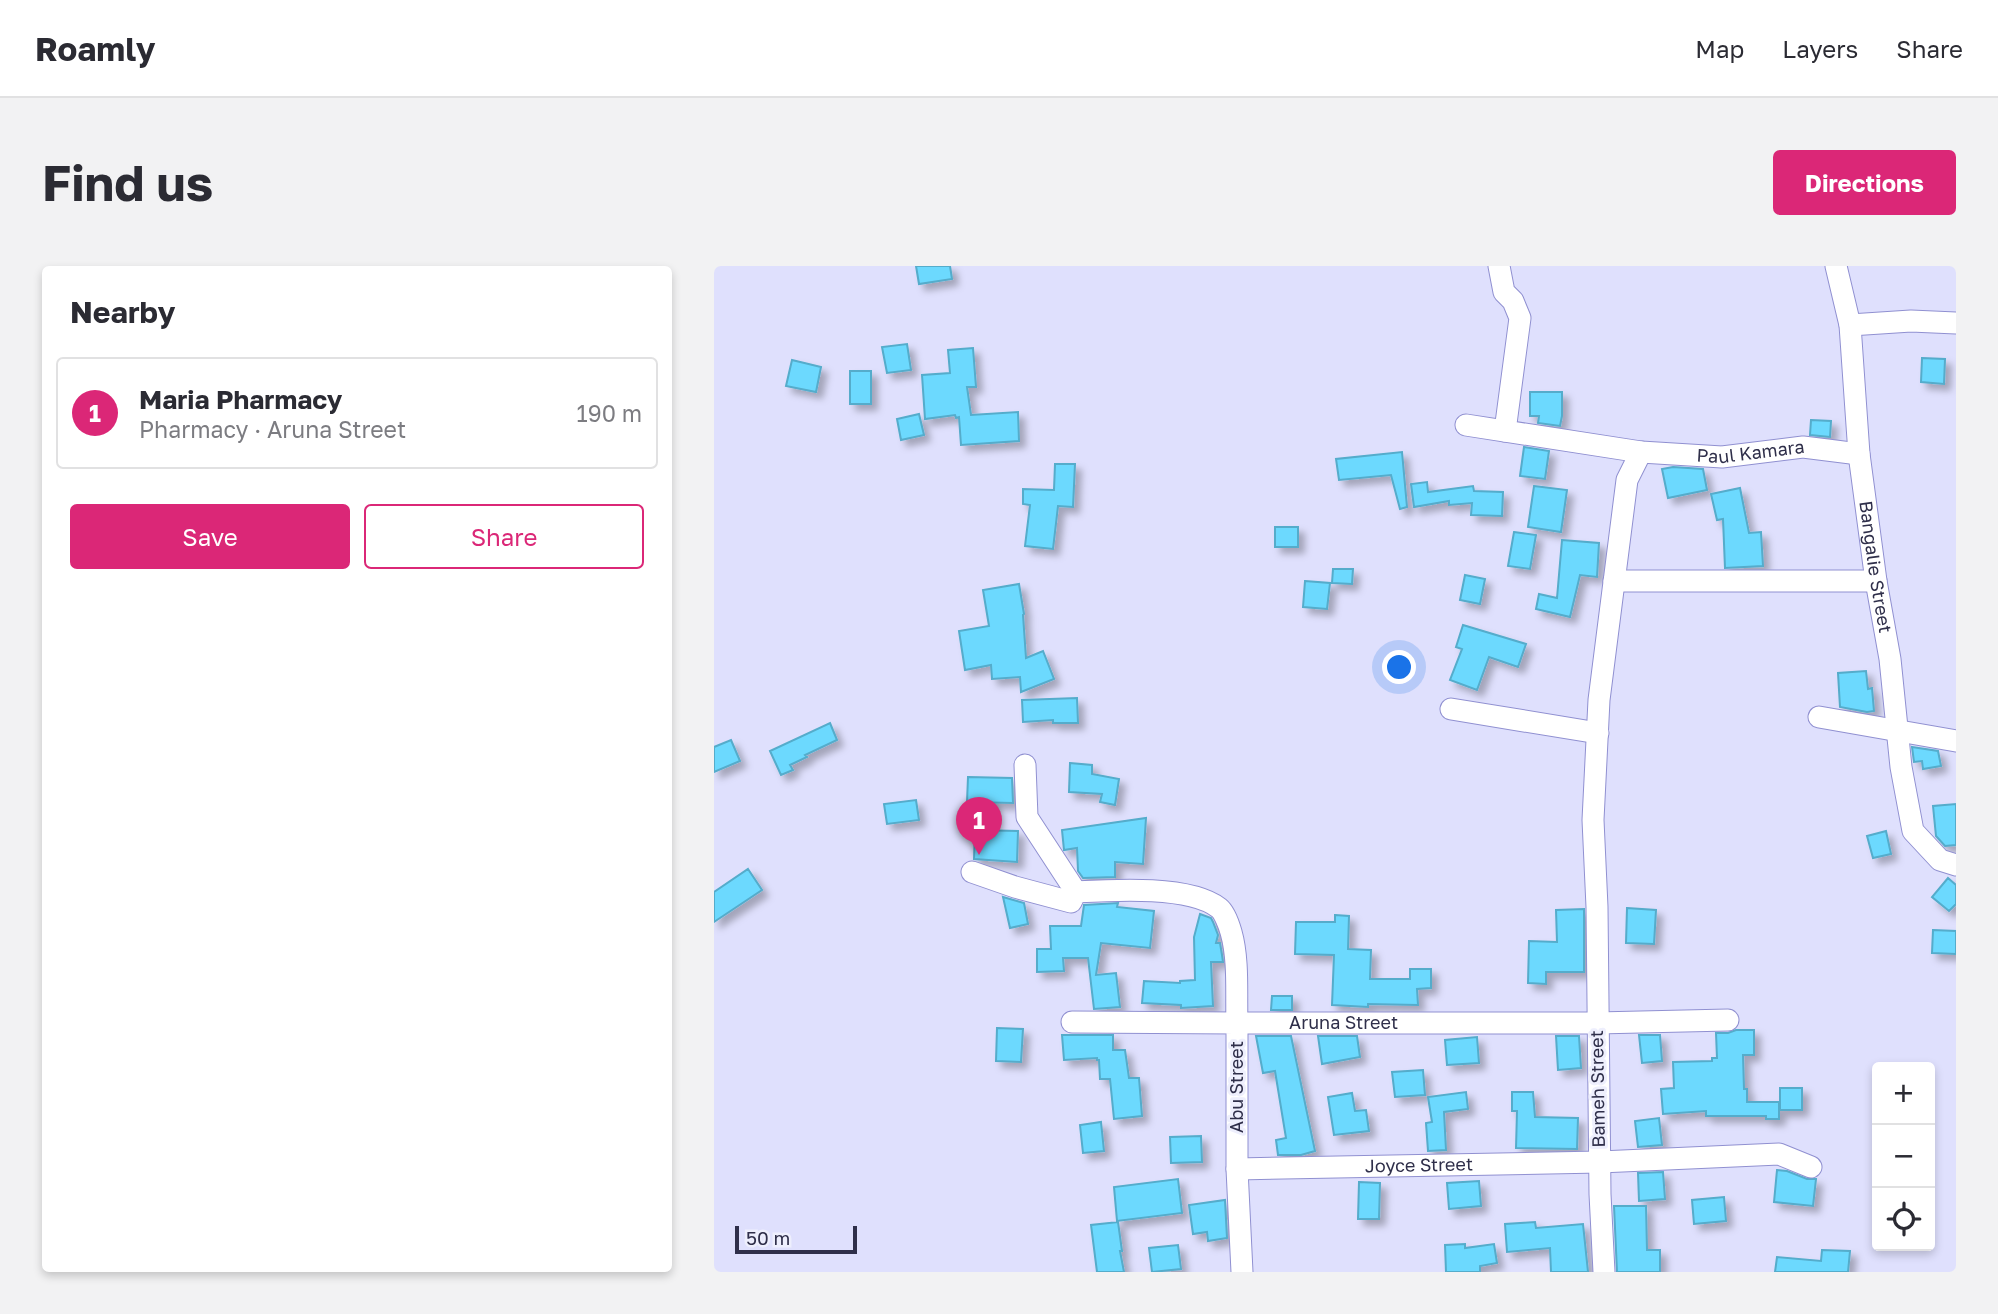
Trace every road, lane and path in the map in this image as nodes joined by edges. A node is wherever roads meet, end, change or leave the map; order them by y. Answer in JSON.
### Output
{"nodes":[{"id":1,"x":1499,"y":266,"type":"edge"},
{"id":2,"x":1836,"y":266,"type":"edge"},
{"id":3,"x":1956,"y":323,"type":"edge"},
{"id":4,"x":1850,"y":325,"type":"junction"},
{"id":5,"x":1466,"y":425,"type":"dead end"},
{"id":6,"x":1505,"y":431,"type":"junction"},
{"id":7,"x":1641,"y":452,"type":"junction"},
{"id":8,"x":1859,"y":454,"type":"junction"},
{"id":9,"x":1614,"y":580,"type":"junction"},
{"id":10,"x":1876,"y":580,"type":"junction"},
{"id":11,"x":1451,"y":709,"type":"dead end"},
{"id":12,"x":1819,"y":717,"type":"dead end"},
{"id":13,"x":1897,"y":732,"type":"junction"},
{"id":14,"x":1598,"y":733,"type":"junction"},
{"id":15,"x":1956,"y":741,"type":"edge"},
{"id":16,"x":1025,"y":765,"type":"dead end"},
{"id":17,"x":1948,"y":862,"type":"edge"},
{"id":18,"x":972,"y":872,"type":"dead end"},
{"id":19,"x":1074,"y":897,"type":"junction"},
{"id":20,"x":1728,"y":1020,"type":"dead end"},
{"id":21,"x":1072,"y":1022,"type":"dead end"},
{"id":22,"x":1237,"y":1023,"type":"junction"},
{"id":23,"x":1597,"y":1023,"type":"junction"},
{"id":24,"x":1600,"y":1162,"type":"junction"},
{"id":25,"x":1811,"y":1167,"type":"dead end"},
{"id":26,"x":1237,"y":1169,"type":"junction"},
{"id":27,"x":1242,"y":1272,"type":"edge"},
{"id":28,"x":1604,"y":1272,"type":"edge"}],
"edges":[{"from":1,"to":6,"type":"street"},
{"from":2,"to":4,"type":"street","name":"Bangalie Street"},
{"from":3,"to":4,"type":"street"},
{"from":4,"to":8,"type":"street","name":"Bangalie Street"},
{"from":5,"to":6,"type":"street","name":"Paul Kamara"},
{"from":6,"to":7,"type":"street","name":"Paul Kamara"},
{"from":7,"to":8,"type":"street","name":"Paul Kamara"},
{"from":7,"to":9,"type":"street","name":"Bameh Street"},
{"from":8,"to":10,"type":"street","name":"Bangalie Street"},
{"from":9,"to":10,"type":"street"},
{"from":9,"to":14,"type":"street","name":"Bameh Street"},
{"from":10,"to":13,"type":"street","name":"Bangalie Street"},
{"from":11,"to":14,"type":"street"},
{"from":12,"to":13,"type":"street"},
{"from":13,"to":15,"type":"street"},
{"from":13,"to":17,"type":"street","name":"Bangalie Street"},
{"from":14,"to":23,"type":"street","name":"Bameh Street"},
{"from":16,"to":19,"type":"street"},
{"from":18,"to":19,"type":"street"},
{"from":19,"to":22,"type":"street"},
{"from":20,"to":23,"type":"street","name":"Aruna Street"},
{"from":21,"to":22,"type":"street","name":"Abu Street"},
{"from":22,"to":23,"type":"street","name":"Aruna Street"},
{"from":22,"to":26,"type":"street","name":"Abu Street"},
{"from":23,"to":24,"type":"street","name":"Bameh Street"},
{"from":24,"to":25,"type":"street","name":"Joyce Street"},
{"from":24,"to":26,"type":"street","name":"Joyce Street"},
{"from":24,"to":28,"type":"street","name":"Bameh Street"},
{"from":26,"to":27,"type":"street","name":"Abu Street"}]}
